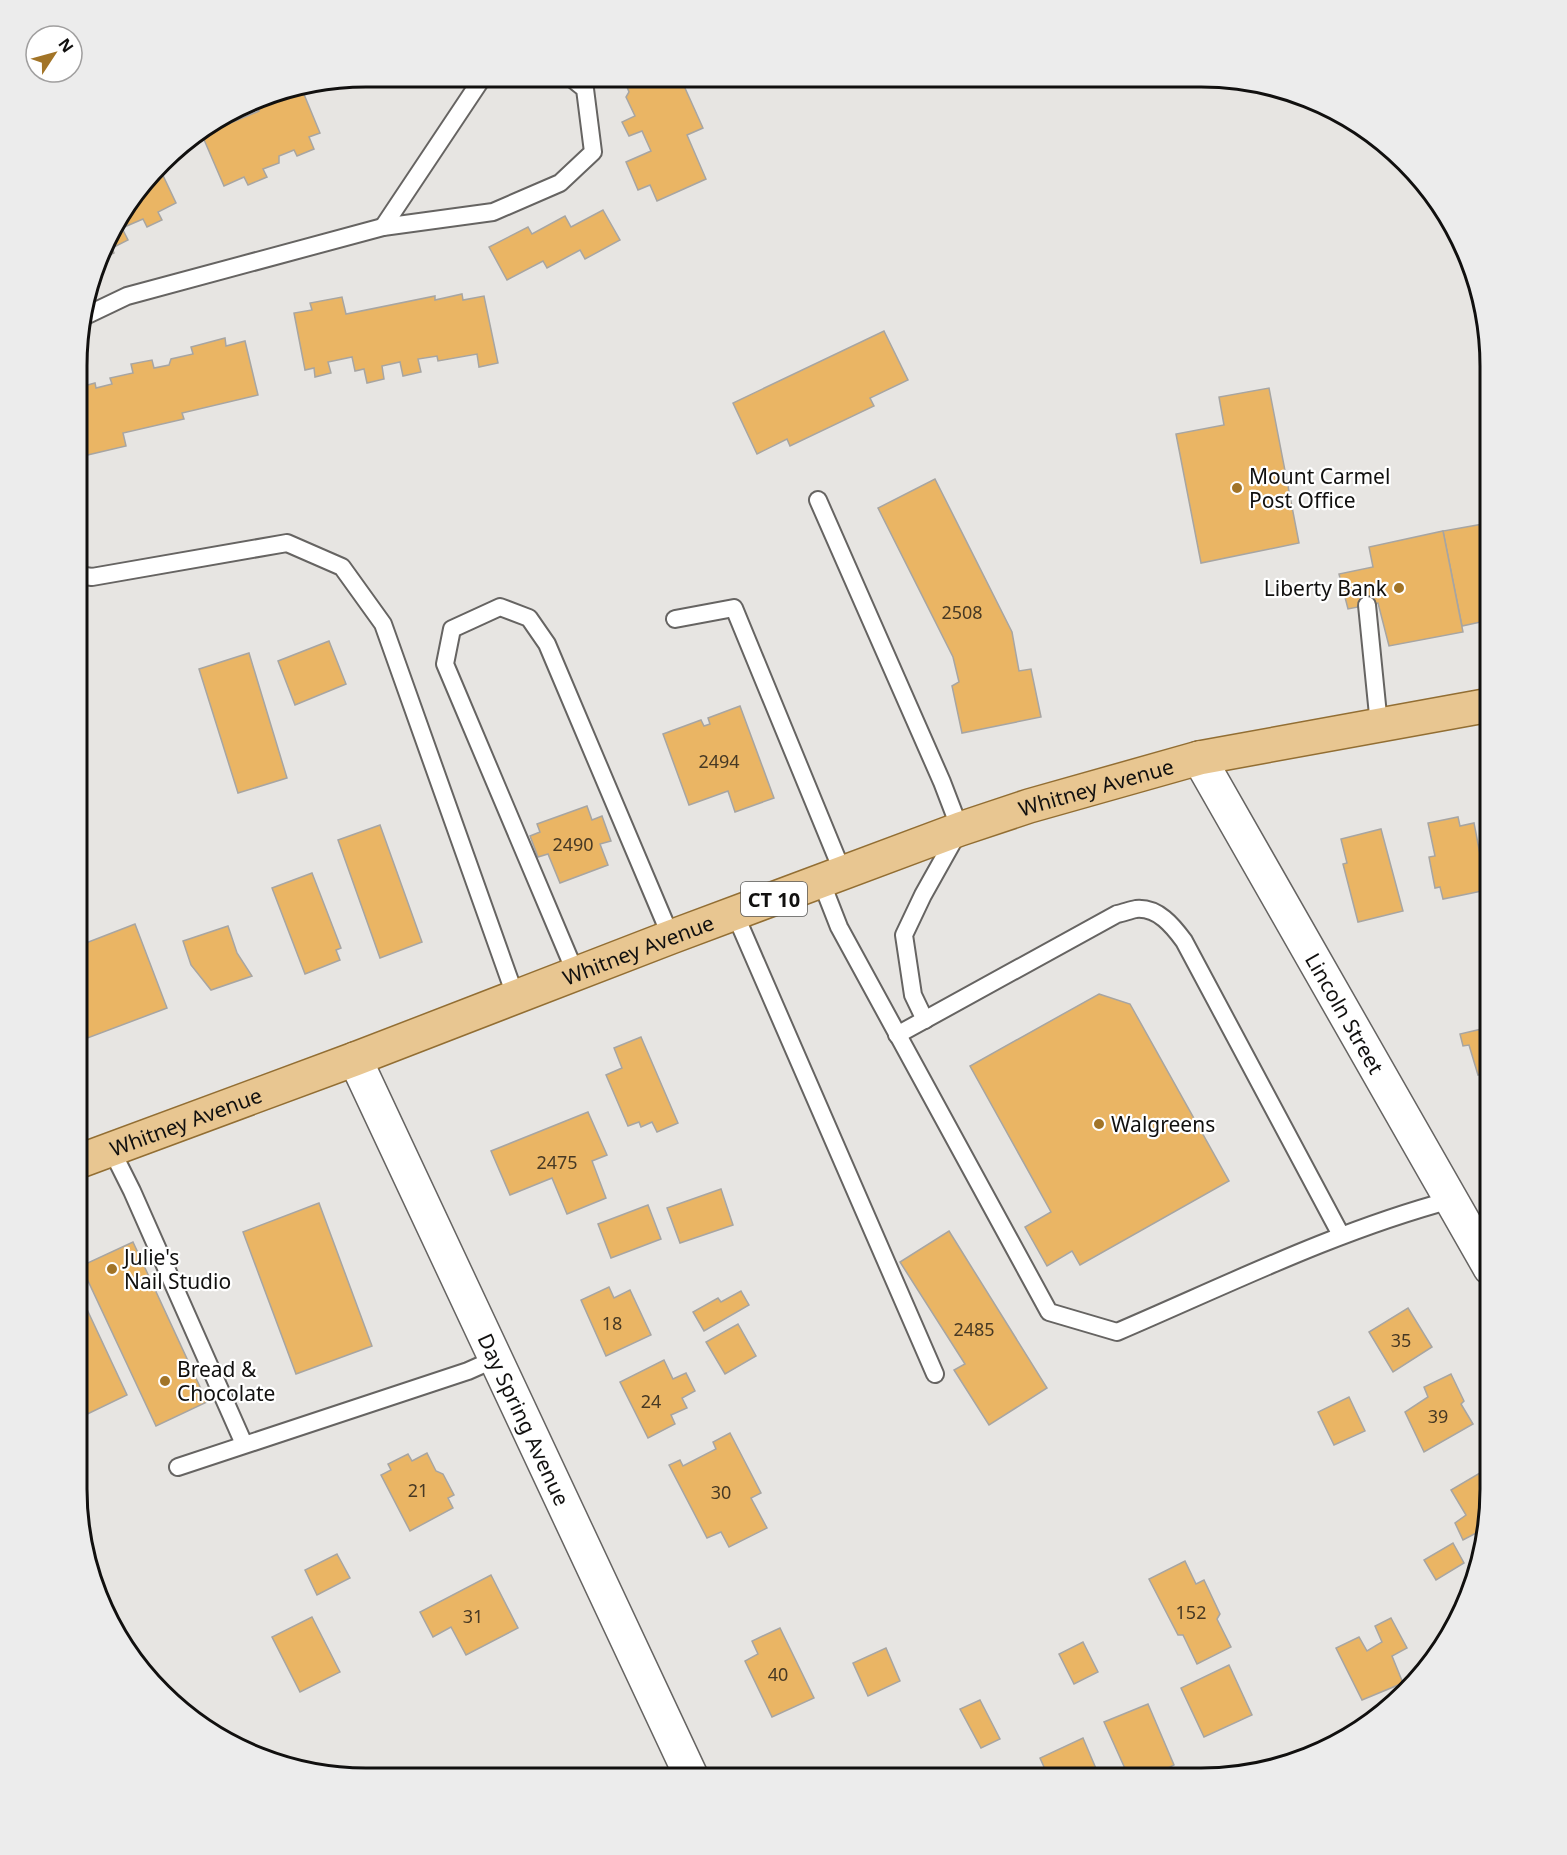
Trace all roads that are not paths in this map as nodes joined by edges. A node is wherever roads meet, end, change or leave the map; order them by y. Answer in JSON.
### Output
{"nodes":[{"id":1,"x":476,"y":87,"type":"edge"},
{"id":2,"x":582,"y":87,"type":"edge"},
{"id":3,"x":383,"y":227,"type":"junction"},
{"id":4,"x":92,"y":312,"type":"edge"},
{"id":5,"x":818,"y":500,"type":"dead end"},
{"id":6,"x":87,"y":576,"type":"edge"},
{"id":7,"x":1367,"y":605,"type":"dead end"},
{"id":8,"x":675,"y":619,"type":"dead end"},
{"id":9,"x":1480,"y":707,"type":"edge"},
{"id":10,"x":1380,"y":725,"type":"junction"},
{"id":11,"x":1198,"y":758,"type":"junction"},
{"id":12,"x":960,"y":828,"type":"junction"},
{"id":13,"x":832,"y":877,"type":"junction"},
{"id":14,"x":735,"y":914,"type":"junction"},
{"id":15,"x":671,"y":937,"type":"junction"},
{"id":16,"x":576,"y":974,"type":"junction"},
{"id":17,"x":516,"y":998,"type":"junction"},
{"id":18,"x":925,"y":1020,"type":"junction"},
{"id":19,"x":897,"y":1035,"type":"junction"},
{"id":20,"x":355,"y":1059,"type":"junction"},
{"id":21,"x":111,"y":1149,"type":"junction"},
{"id":22,"x":87,"y":1158,"type":"edge"},
{"id":23,"x":1451,"y":1200,"type":"junction"},
{"id":24,"x":1341,"y":1235,"type":"junction"},
{"id":25,"x":1480,"y":1251,"type":"edge"},
{"id":26,"x":495,"y":1359,"type":"junction"},
{"id":27,"x":935,"y":1374,"type":"dead end"},
{"id":28,"x":244,"y":1444,"type":"junction"},
{"id":29,"x":178,"y":1467,"type":"dead end"},
{"id":30,"x":687,"y":1768,"type":"edge"}],
"edges":[{"from":1,"to":3,"type":"lane"},
{"from":2,"to":3,"type":"lane"},
{"from":3,"to":4,"type":"lane"},
{"from":5,"to":12,"type":"lane"},
{"from":6,"to":17,"type":"lane"},
{"from":7,"to":10,"type":"lane"},
{"from":8,"to":13,"type":"lane"},
{"from":9,"to":10,"type":"main road","name":"Whitney Avenue","number":"CT 10"},
{"from":10,"to":11,"type":"main road","name":"Whitney Avenue","number":"CT 10"},
{"from":11,"to":12,"type":"main road","name":"Whitney Avenue","number":"CT 10"},
{"from":11,"to":23,"type":"street","name":"Lincoln Street"},
{"from":12,"to":13,"type":"main road","name":"Whitney Avenue","number":"CT 10"},
{"from":12,"to":18,"type":"lane"},
{"from":13,"to":14,"type":"main road","name":"Whitney Avenue","number":"CT 10"},
{"from":13,"to":19,"type":"lane"},
{"from":14,"to":15,"type":"main road","name":"Whitney Avenue","number":"CT 10"},
{"from":14,"to":27,"type":"lane"},
{"from":15,"to":16,"type":"main road","name":"Whitney Avenue","number":"CT 10"},
{"from":15,"to":16,"type":"lane"},
{"from":16,"to":17,"type":"main road","name":"Whitney Avenue","number":"CT 10"},
{"from":17,"to":20,"type":"main road","name":"Whitney Avenue","number":"CT 10"},
{"from":18,"to":19,"type":"lane"},
{"from":18,"to":24,"type":"lane"},
{"from":19,"to":24,"type":"lane"},
{"from":20,"to":21,"type":"main road","name":"Whitney Avenue","number":"CT 10"},
{"from":20,"to":26,"type":"street","name":"Day Spring Avenue"},
{"from":21,"to":22,"type":"main road","name":"Whitney Avenue","number":"CT 10"},
{"from":21,"to":28,"type":"lane"},
{"from":23,"to":24,"type":"lane"},
{"from":23,"to":25,"type":"street","name":"Lincoln Street"},
{"from":26,"to":28,"type":"lane"},
{"from":26,"to":30,"type":"street","name":"Day Spring Avenue"},
{"from":28,"to":29,"type":"lane"}]}
